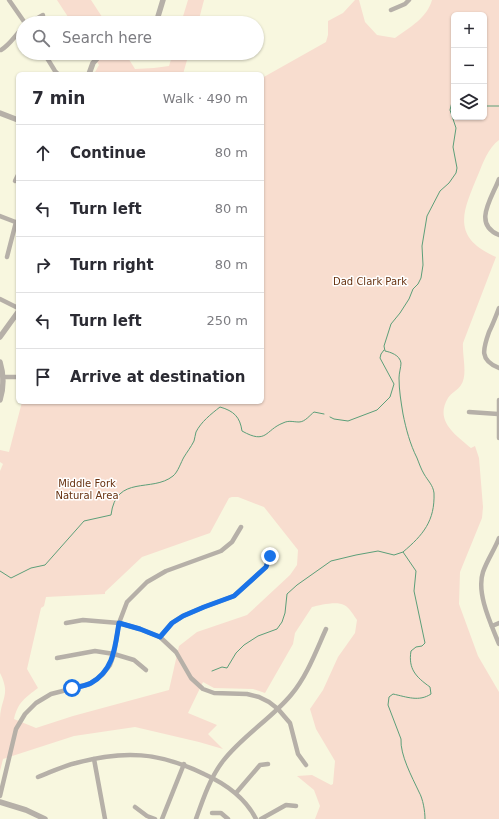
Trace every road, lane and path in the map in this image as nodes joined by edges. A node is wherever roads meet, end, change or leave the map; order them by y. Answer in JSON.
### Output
{"nodes":[{"id":1,"x":9,"y":0,"type":"edge"},
{"id":2,"x":163,"y":0,"type":"edge"},
{"id":3,"x":409,"y":0,"type":"edge"},
{"id":4,"x":390,"y":10,"type":"dead end"},
{"id":5,"x":20,"y":16,"type":"edge"},
{"id":6,"x":158,"y":16,"type":"edge"},
{"id":7,"x":16,"y":35,"type":"edge"},
{"id":8,"x":1,"y":50,"type":"dead end"},
{"id":9,"x":48,"y":60,"type":"edge"},
{"id":10,"x":96,"y":60,"type":"edge"},
{"id":11,"x":55,"y":72,"type":"edge"},
{"id":12,"x":90,"y":72,"type":"edge"},
{"id":13,"x":0,"y":113,"type":"edge"},
{"id":14,"x":16,"y":119,"type":"edge"},
{"id":15,"x":499,"y":179,"type":"edge"},
{"id":16,"x":0,"y":216,"type":"edge"},
{"id":17,"x":16,"y":223,"type":"edge"},
{"id":18,"x":16,"y":226,"type":"edge"},
{"id":19,"x":499,"y":235,"type":"edge"},
{"id":20,"x":7,"y":257,"type":"dead end"},
{"id":21,"x":0,"y":299,"type":"edge"},
{"id":22,"x":16,"y":307,"type":"edge"},
{"id":23,"x":499,"y":308,"type":"edge"},
{"id":24,"x":16,"y":315,"type":"edge"},
{"id":25,"x":497,"y":317,"type":"edge"},
{"id":26,"x":0,"y":337,"type":"edge"},
{"id":27,"x":0,"y":362,"type":"edge"},
{"id":28,"x":499,"y":368,"type":"edge"},
{"id":29,"x":3,"y":377,"type":"junction"},
{"id":30,"x":16,"y":377,"type":"edge"},
{"id":31,"x":0,"y":400,"type":"edge"},
{"id":32,"x":499,"y":400,"type":"edge"},
{"id":33,"x":469,"y":412,"type":"dead end"},
{"id":34,"x":498,"y":414,"type":"edge"},
{"id":35,"x":499,"y":438,"type":"edge"},
{"id":36,"x":241,"y":527,"type":"dead end"},
{"id":37,"x":498,"y":541,"type":"edge"},
{"id":38,"x":270,"y":556,"type":"dead end"},
{"id":39,"x":66,"y":623,"type":"dead end"},
{"id":40,"x":119,"y":623,"type":"junction"},
{"id":41,"x":499,"y":623,"type":"edge"},
{"id":42,"x":492,"y":626,"type":"junction"},
{"id":43,"x":326,"y":629,"type":"dead end"},
{"id":44,"x":160,"y":637,"type":"junction"},
{"id":45,"x":499,"y":644,"type":"edge"},
{"id":46,"x":114,"y":654,"type":"junction"},
{"id":47,"x":57,"y":658,"type":"dead end"},
{"id":48,"x":146,"y":670,"type":"dead end"},
{"id":49,"x":278,"y":709,"type":"junction"},
{"id":50,"x":94,"y":759,"type":"junction"},
{"id":51,"x":184,"y":764,"type":"junction"},
{"id":52,"x":268,"y":764,"type":"dead end"},
{"id":53,"x":306,"y":765,"type":"dead end"},
{"id":54,"x":38,"y":777,"type":"dead end"},
{"id":55,"x":212,"y":778,"type":"junction"},
{"id":56,"x":236,"y":793,"type":"junction"},
{"id":57,"x":0,"y":796,"type":"edge"},
{"id":58,"x":0,"y":802,"type":"edge"},
{"id":59,"x":296,"y":806,"type":"dead end"},
{"id":60,"x":135,"y":807,"type":"dead end"},
{"id":61,"x":212,"y":813,"type":"dead end"},
{"id":62,"x":45,"y":819,"type":"edge"},
{"id":63,"x":105,"y":819,"type":"edge"},
{"id":64,"x":155,"y":819,"type":"edge"},
{"id":65,"x":162,"y":819,"type":"edge"},
{"id":66,"x":196,"y":819,"type":"edge"},
{"id":67,"x":228,"y":819,"type":"edge"},
{"id":68,"x":256,"y":819,"type":"edge"},
{"id":69,"x":261,"y":819,"type":"edge"}],
"edges":[{"from":1,"to":5,"type":"street"},
{"from":2,"to":6,"type":"street"},
{"from":3,"to":4,"type":"street"},
{"from":7,"to":8,"type":"street"},
{"from":9,"to":11,"type":"street"},
{"from":10,"to":12,"type":"street"},
{"from":13,"to":14,"type":"street"},
{"from":15,"to":19,"type":"street"},
{"from":16,"to":17,"type":"street"},
{"from":18,"to":20,"type":"street"},
{"from":21,"to":22,"type":"street"},
{"from":23,"to":25,"type":"street"},
{"from":24,"to":26,"type":"street"},
{"from":25,"to":28,"type":"street"},
{"from":27,"to":29,"type":"street"},
{"from":29,"to":30,"type":"street"},
{"from":29,"to":31,"type":"street"},
{"from":32,"to":34,"type":"street"},
{"from":33,"to":34,"type":"street"},
{"from":34,"to":35,"type":"street"},
{"from":36,"to":40,"type":"street"},
{"from":37,"to":42,"type":"street"},
{"from":38,"to":44,"type":"street"},
{"from":39,"to":40,"type":"street"},
{"from":40,"to":44,"type":"street"},
{"from":40,"to":46,"type":"street"},
{"from":41,"to":42,"type":"street"},
{"from":42,"to":45,"type":"street"},
{"from":43,"to":49,"type":"street"},
{"from":44,"to":49,"type":"street"},
{"from":46,"to":47,"type":"street"},
{"from":46,"to":48,"type":"street"},
{"from":46,"to":57,"type":"street"},
{"from":49,"to":53,"type":"street"},
{"from":49,"to":55,"type":"street"},
{"from":50,"to":51,"type":"street"},
{"from":50,"to":54,"type":"street"},
{"from":50,"to":63,"type":"street"},
{"from":51,"to":55,"type":"street"},
{"from":51,"to":65,"type":"street"},
{"from":52,"to":56,"type":"street"},
{"from":55,"to":56,"type":"street"},
{"from":55,"to":66,"type":"street"},
{"from":56,"to":68,"type":"street"},
{"from":58,"to":62,"type":"street"},
{"from":59,"to":69,"type":"street"},
{"from":60,"to":64,"type":"street"},
{"from":61,"to":67,"type":"street"}]}
